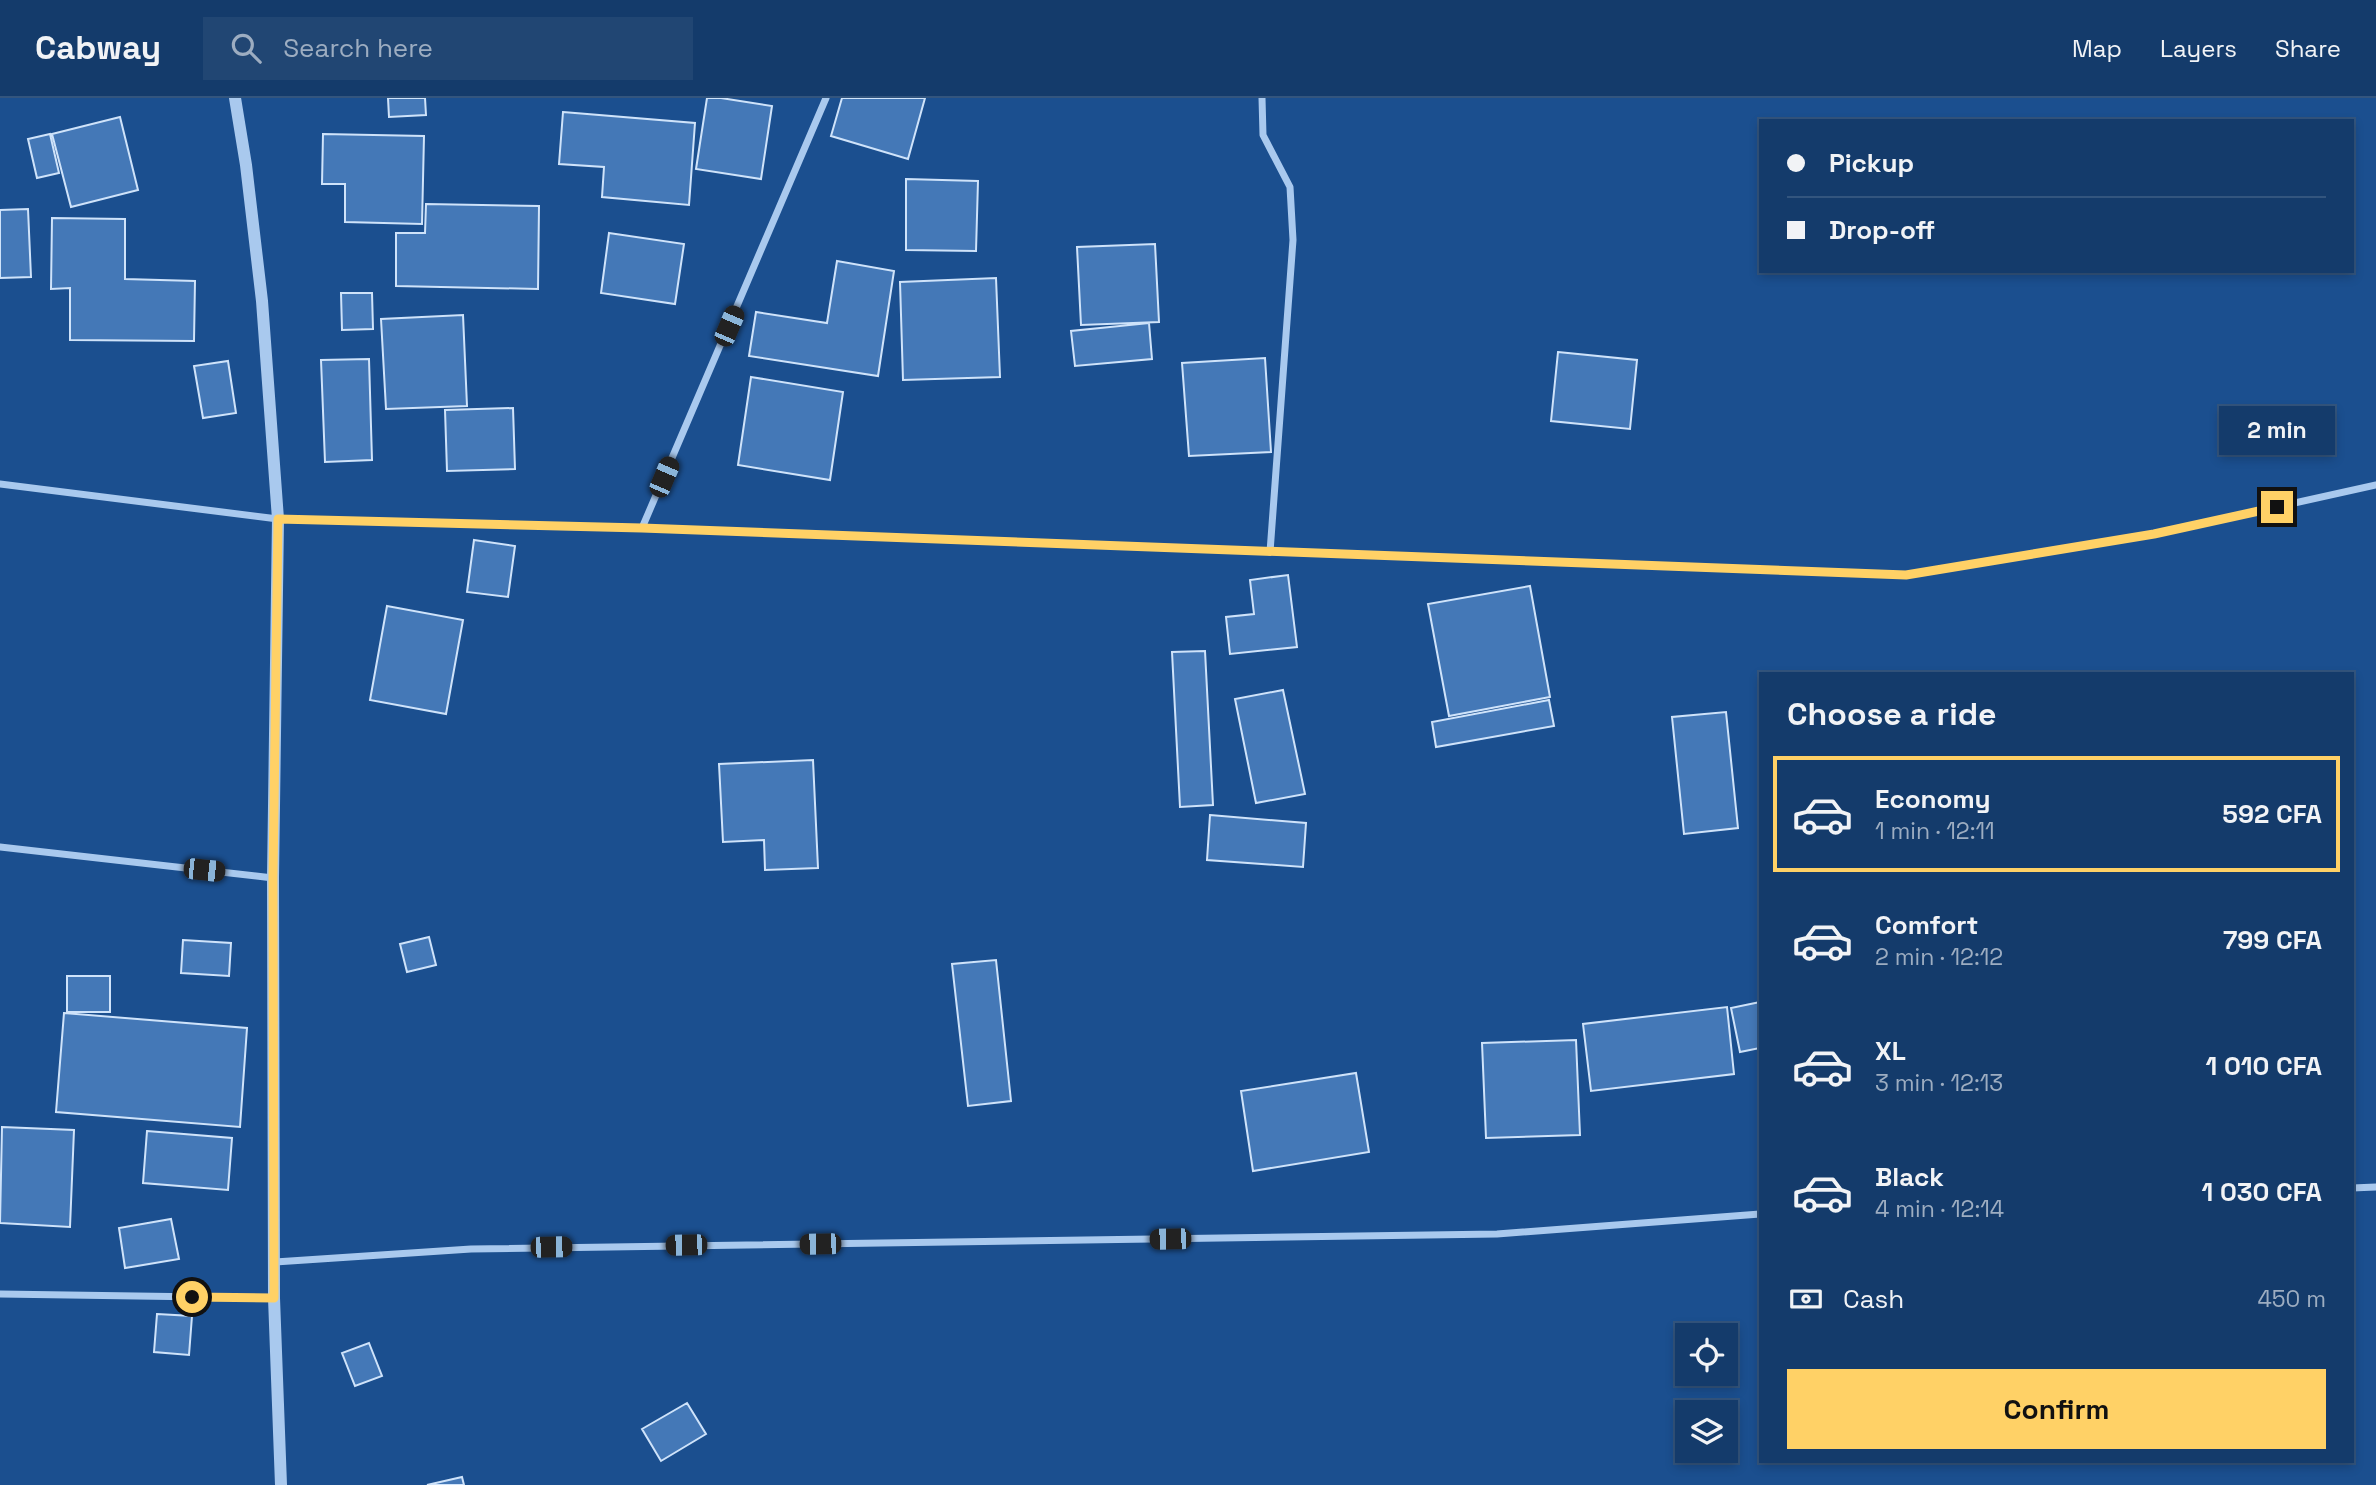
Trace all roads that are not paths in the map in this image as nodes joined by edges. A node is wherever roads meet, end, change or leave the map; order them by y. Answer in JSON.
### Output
{"nodes":[{"id":1,"x":234,"y":98,"type":"edge"},
{"id":2,"x":826,"y":98,"type":"edge"},
{"id":3,"x":1262,"y":98,"type":"edge"},
{"id":4,"x":0,"y":484,"type":"edge"},
{"id":5,"x":2376,"y":485,"type":"edge"},
{"id":6,"x":278,"y":519,"type":"junction"},
{"id":7,"x":642,"y":528,"type":"junction"},
{"id":8,"x":1270,"y":552,"type":"junction"},
{"id":9,"x":0,"y":847,"type":"edge"},
{"id":10,"x":273,"y":878,"type":"junction"},
{"id":11,"x":2376,"y":1187,"type":"edge"},
{"id":12,"x":2354,"y":1188,"type":"edge"},
{"id":13,"x":1759,"y":1214,"type":"edge"},
{"id":14,"x":275,"y":1262,"type":"junction"},
{"id":15,"x":0,"y":1294,"type":"edge"},
{"id":16,"x":274,"y":1298,"type":"junction"},
{"id":17,"x":281,"y":1485,"type":"edge"}],
"edges":[{"from":1,"to":6,"type":"street"},
{"from":2,"to":7,"type":"street"},
{"from":3,"to":8,"type":"street"},
{"from":4,"to":6,"type":"street"},
{"from":5,"to":8,"type":"street"},
{"from":6,"to":7,"type":"street"},
{"from":6,"to":10,"type":"street"},
{"from":7,"to":8,"type":"street"},
{"from":9,"to":10,"type":"street"},
{"from":10,"to":14,"type":"street"},
{"from":11,"to":12,"type":"street"},
{"from":13,"to":14,"type":"street"},
{"from":14,"to":16,"type":"street"},
{"from":15,"to":16,"type":"street"},
{"from":16,"to":17,"type":"street"}]}
